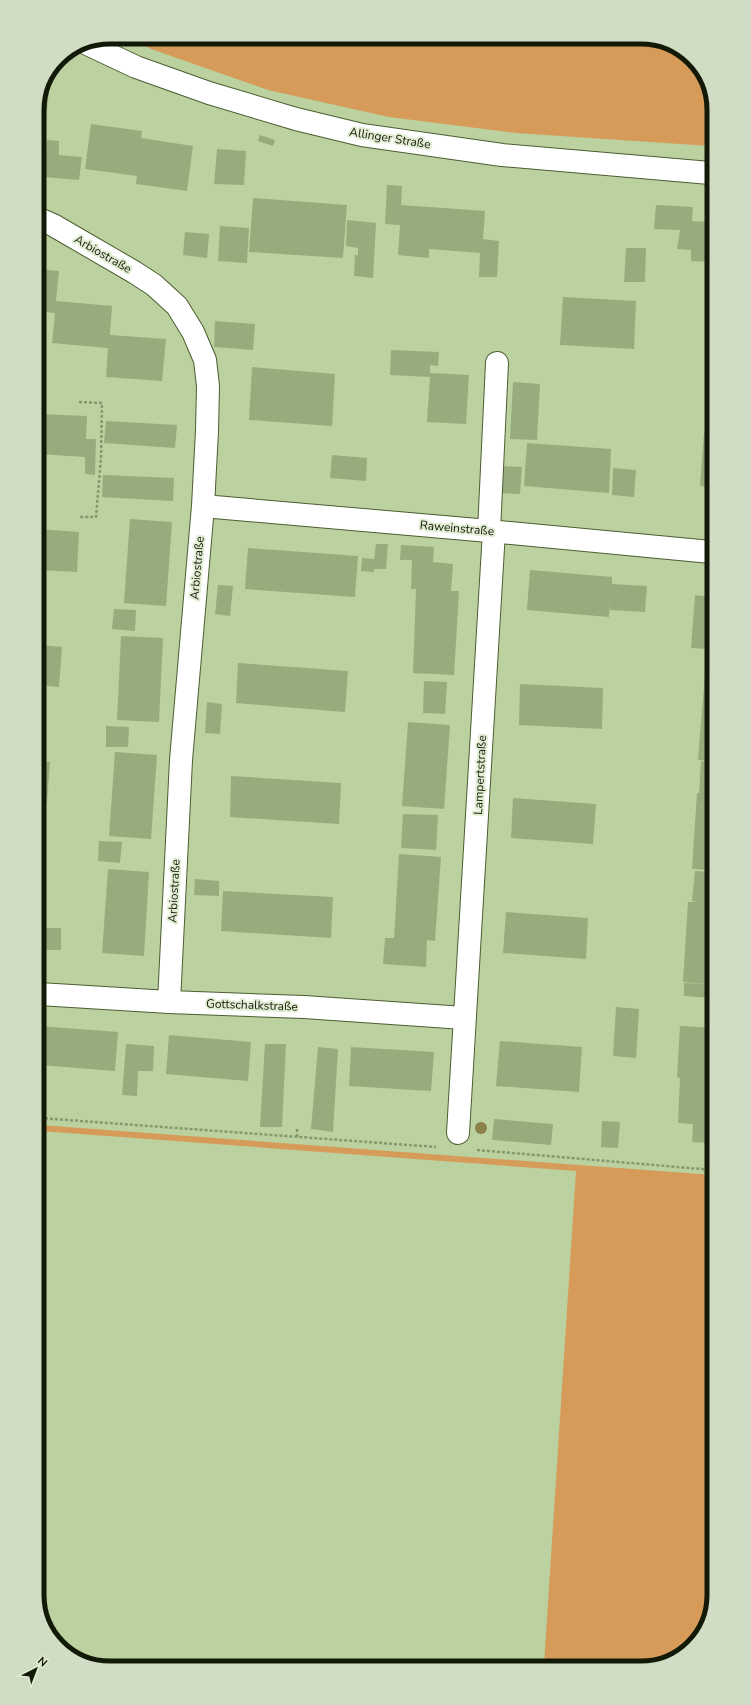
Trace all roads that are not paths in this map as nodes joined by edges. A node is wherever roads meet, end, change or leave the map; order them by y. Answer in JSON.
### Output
{"nodes":[{"id":1,"x":93,"y":46,"type":"edge"},
{"id":2,"x":707,"y":173,"type":"edge"},
{"id":3,"x":44,"y":221,"type":"edge"},
{"id":4,"x":497,"y":363,"type":"dead end"},
{"id":5,"x":202,"y":506,"type":"junction"},
{"id":6,"x":491,"y":531,"type":"junction"},
{"id":7,"x":707,"y":552,"type":"edge"},
{"id":8,"x":44,"y":994,"type":"edge"},
{"id":9,"x":169,"y":1002,"type":"junction"},
{"id":10,"x":464,"y":1018,"type":"junction"},
{"id":11,"x":458,"y":1133,"type":"dead end"}],
"edges":[{"from":1,"to":2,"type":"street","name":"Allinger Straße"},
{"from":3,"to":5,"type":"street","name":"Arbiostraße"},
{"from":4,"to":6,"type":"street","name":"Lampertstraße"},
{"from":5,"to":6,"type":"street","name":"Raweinstraße"},
{"from":5,"to":9,"type":"street","name":"Arbiostraße"},
{"from":6,"to":7,"type":"street","name":"Raweinstraße"},
{"from":6,"to":10,"type":"street","name":"Lampertstraße"},
{"from":8,"to":9,"type":"street","name":"Gottschalkstraße"},
{"from":9,"to":10,"type":"street","name":"Gottschalkstraße"},
{"from":10,"to":11,"type":"street","name":"Lampertstraße"}]}
